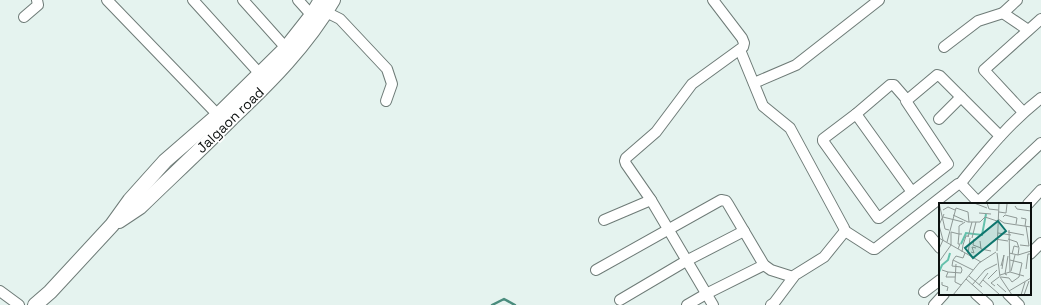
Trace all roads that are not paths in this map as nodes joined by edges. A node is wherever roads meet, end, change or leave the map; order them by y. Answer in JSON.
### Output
{"nodes":[{"id":1,"x":37,"y":0,"type":"edge"},
{"id":2,"x":107,"y":0,"type":"edge"},
{"id":3,"x":193,"y":0,"type":"edge"},
{"id":4,"x":243,"y":0,"type":"edge"},
{"id":5,"x":298,"y":0,"type":"edge"},
{"id":6,"x":713,"y":0,"type":"edge"},
{"id":7,"x":879,"y":0,"type":"edge"},
{"id":8,"x":1017,"y":0,"type":"edge"},
{"id":9,"x":322,"y":10,"type":"edge"},
{"id":10,"x":1003,"y":13,"type":"junction"},
{"id":11,"x":24,"y":17,"type":"dead end"},
{"id":12,"x":1041,"y":19,"type":"edge"},
{"id":13,"x":1028,"y":30,"type":"junction"},
{"id":14,"x":944,"y":47,"type":"dead end"},
{"id":15,"x":286,"y":48,"type":"junction"},
{"id":16,"x":740,"y":50,"type":"junction"},
{"id":17,"x":260,"y":74,"type":"junction"},
{"id":18,"x":754,"y":83,"type":"junction"},
{"id":19,"x":961,"y":97,"type":"junction"},
{"id":20,"x":1041,"y":98,"type":"edge"},
{"id":21,"x":907,"y":100,"type":"junction"},
{"id":22,"x":386,"y":101,"type":"dead end"},
{"id":23,"x":1023,"y":112,"type":"junction"},
{"id":24,"x":856,"y":114,"type":"junction"},
{"id":25,"x":218,"y":115,"type":"junction"},
{"id":26,"x":939,"y":119,"type":"dead end"},
{"id":27,"x":1000,"y":136,"type":"junction"},
{"id":28,"x":1041,"y":142,"type":"edge"},
{"id":29,"x":960,"y":184,"type":"junction"},
{"id":30,"x":1041,"y":190,"type":"edge"},
{"id":31,"x":912,"y":192,"type":"junction"},
{"id":32,"x":651,"y":200,"type":"junction"},
{"id":33,"x":978,"y":203,"type":"edge"},
{"id":34,"x":1029,"y":203,"type":"edge"},
{"id":35,"x":604,"y":220,"type":"dead end"},
{"id":36,"x":112,"y":225,"type":"junction"},
{"id":37,"x":667,"y":230,"type":"junction"},
{"id":38,"x":744,"y":231,"type":"junction"},
{"id":39,"x":845,"y":231,"type":"junction"},
{"id":40,"x":930,"y":236,"type":"dead end"},
{"id":41,"x":1041,"y":243,"type":"edge"},
{"id":42,"x":939,"y":247,"type":"edge"},
{"id":43,"x":1031,"y":253,"type":"edge"},
{"id":44,"x":686,"y":261,"type":"junction"},
{"id":45,"x":764,"y":265,"type":"junction"},
{"id":46,"x":596,"y":270,"type":"dead end"},
{"id":47,"x":793,"y":277,"type":"junction"},
{"id":48,"x":939,"y":281,"type":"edge"},
{"id":49,"x":0,"y":291,"type":"edge"},
{"id":50,"x":924,"y":292,"type":"dead end"},
{"id":51,"x":706,"y":294,"type":"junction"},
{"id":52,"x":943,"y":295,"type":"edge"},
{"id":53,"x":977,"y":295,"type":"edge"},
{"id":54,"x":1009,"y":295,"type":"edge"},
{"id":55,"x":620,"y":300,"type":"dead end"},
{"id":56,"x":19,"y":305,"type":"edge"},
{"id":57,"x":35,"y":305,"type":"edge"},
{"id":58,"x":687,"y":305,"type":"edge"},
{"id":59,"x":713,"y":305,"type":"edge"},
{"id":60,"x":770,"y":305,"type":"edge"},
{"id":61,"x":934,"y":305,"type":"edge"},
{"id":62,"x":988,"y":305,"type":"edge"},
{"id":63,"x":1019,"y":305,"type":"edge"}],
"edges":[{"from":1,"to":11,"type":"street"},
{"from":2,"to":25,"type":"street"},
{"from":3,"to":17,"type":"street"},
{"from":4,"to":15,"type":"street"},
{"from":5,"to":9,"type":"street"},
{"from":6,"to":16,"type":"street"},
{"from":7,"to":18,"type":"street"},
{"from":8,"to":10,"type":"street"},
{"from":9,"to":15,"type":"highway","name":"Jalgaon road"},
{"from":9,"to":22,"type":"street"},
{"from":9,"to":36,"type":"highway","name":"Jalgaon road"},
{"from":10,"to":13,"type":"street"},
{"from":10,"to":14,"type":"street"},
{"from":12,"to":13,"type":"street"},
{"from":13,"to":23,"type":"street"},
{"from":15,"to":17,"type":"highway","name":"Jalgaon road"},
{"from":16,"to":18,"type":"street"},
{"from":16,"to":32,"type":"street"},
{"from":17,"to":25,"type":"highway","name":"Jalgaon road"},
{"from":18,"to":39,"type":"street"},
{"from":19,"to":21,"type":"street"},
{"from":19,"to":26,"type":"street"},
{"from":19,"to":27,"type":"street"},
{"from":20,"to":23,"type":"street"},
{"from":21,"to":24,"type":"street"},
{"from":21,"to":31,"type":"street"},
{"from":23,"to":27,"type":"street"},
{"from":24,"to":31,"type":"street"},
{"from":24,"to":31,"type":"street"},
{"from":25,"to":36,"type":"highway","name":"Jalgaon road"},
{"from":27,"to":29,"type":"street"},
{"from":28,"to":33,"type":"street"},
{"from":29,"to":33,"type":"street"},
{"from":29,"to":39,"type":"street"},
{"from":30,"to":34,"type":"street"},
{"from":32,"to":35,"type":"street"},
{"from":32,"to":37,"type":"street"},
{"from":36,"to":57,"type":"highway","name":"Jalgaon road"},
{"from":37,"to":38,"type":"street"},
{"from":37,"to":44,"type":"street"},
{"from":37,"to":46,"type":"street"},
{"from":38,"to":44,"type":"street"},
{"from":38,"to":45,"type":"street"},
{"from":39,"to":47,"type":"street"},
{"from":40,"to":42,"type":"street"},
{"from":41,"to":43,"type":"street"},
{"from":44,"to":51,"type":"street"},
{"from":44,"to":55,"type":"street"},
{"from":45,"to":47,"type":"street"},
{"from":45,"to":51,"type":"street"},
{"from":47,"to":60,"type":"street"},
{"from":48,"to":50,"type":"street"},
{"from":49,"to":56,"type":"street"},
{"from":51,"to":58,"type":"street"},
{"from":51,"to":59,"type":"street"},
{"from":52,"to":61,"type":"street"},
{"from":53,"to":62,"type":"street"},
{"from":54,"to":63,"type":"street"}]}
